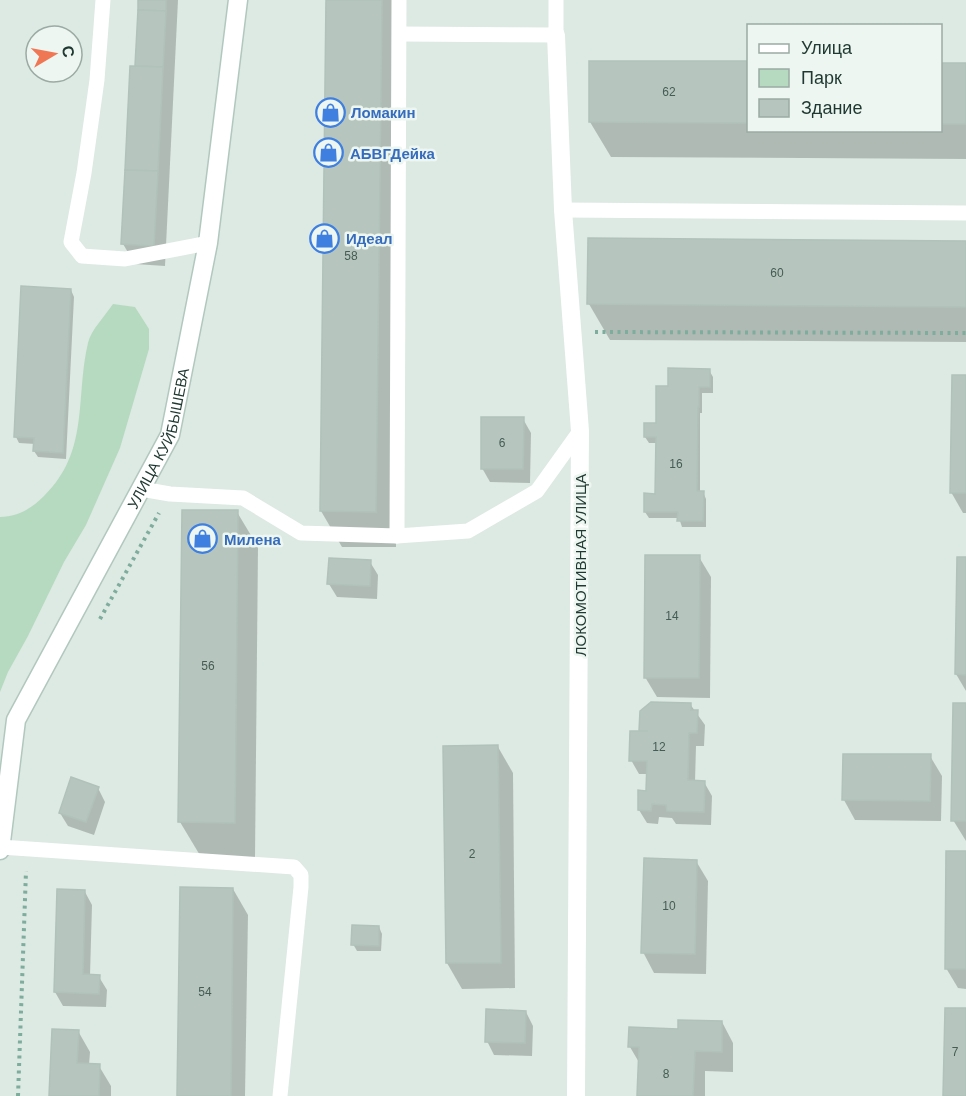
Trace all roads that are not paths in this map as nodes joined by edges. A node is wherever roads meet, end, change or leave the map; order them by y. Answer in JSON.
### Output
{"nodes":[{"id":1,"x":103,"y":0,"type":"edge"},
{"id":2,"x":238,"y":0,"type":"edge"},
{"id":3,"x":399,"y":0,"type":"edge"},
{"id":4,"x":556,"y":0,"type":"edge"},
{"id":5,"x":399,"y":34,"type":"junction"},
{"id":6,"x":556,"y":35,"type":"junction"},
{"id":7,"x":563,"y":210,"type":"junction"},
{"id":8,"x":966,"y":213,"type":"edge"},
{"id":9,"x":207,"y":243,"type":"junction"},
{"id":10,"x":580,"y":431,"type":"junction"},
{"id":11,"x":141,"y":489,"type":"junction"},
{"id":12,"x":397,"y":536,"type":"junction"},
{"id":13,"x":0,"y":848,"type":"edge"},
{"id":14,"x":280,"y":1096,"type":"edge"},
{"id":15,"x":576,"y":1096,"type":"edge"}],
"edges":[{"from":1,"to":9,"type":"lane"},
{"from":2,"to":9,"type":"street","name":"УЛИЦА КУЙБЫШЕВА"},
{"from":3,"to":5,"type":"lane"},
{"from":4,"to":6,"type":"lane"},
{"from":5,"to":6,"type":"lane"},
{"from":5,"to":12,"type":"lane"},
{"from":6,"to":7,"type":"street","name":"ЛОКОМОТИВНАЯ УЛИЦА"},
{"from":7,"to":8,"type":"lane"},
{"from":7,"to":10,"type":"street","name":"ЛОКОМОТИВНАЯ УЛИЦА"},
{"from":9,"to":11,"type":"street","name":"УЛИЦА КУЙБЫШЕВА"},
{"from":10,"to":12,"type":"lane"},
{"from":10,"to":15,"type":"street","name":"ЛОКОМОТИВНАЯ УЛИЦА"},
{"from":11,"to":12,"type":"lane"},
{"from":11,"to":13,"type":"street","name":"УЛИЦА КУЙБЫШЕВА"},
{"from":13,"to":14,"type":"lane"}]}
